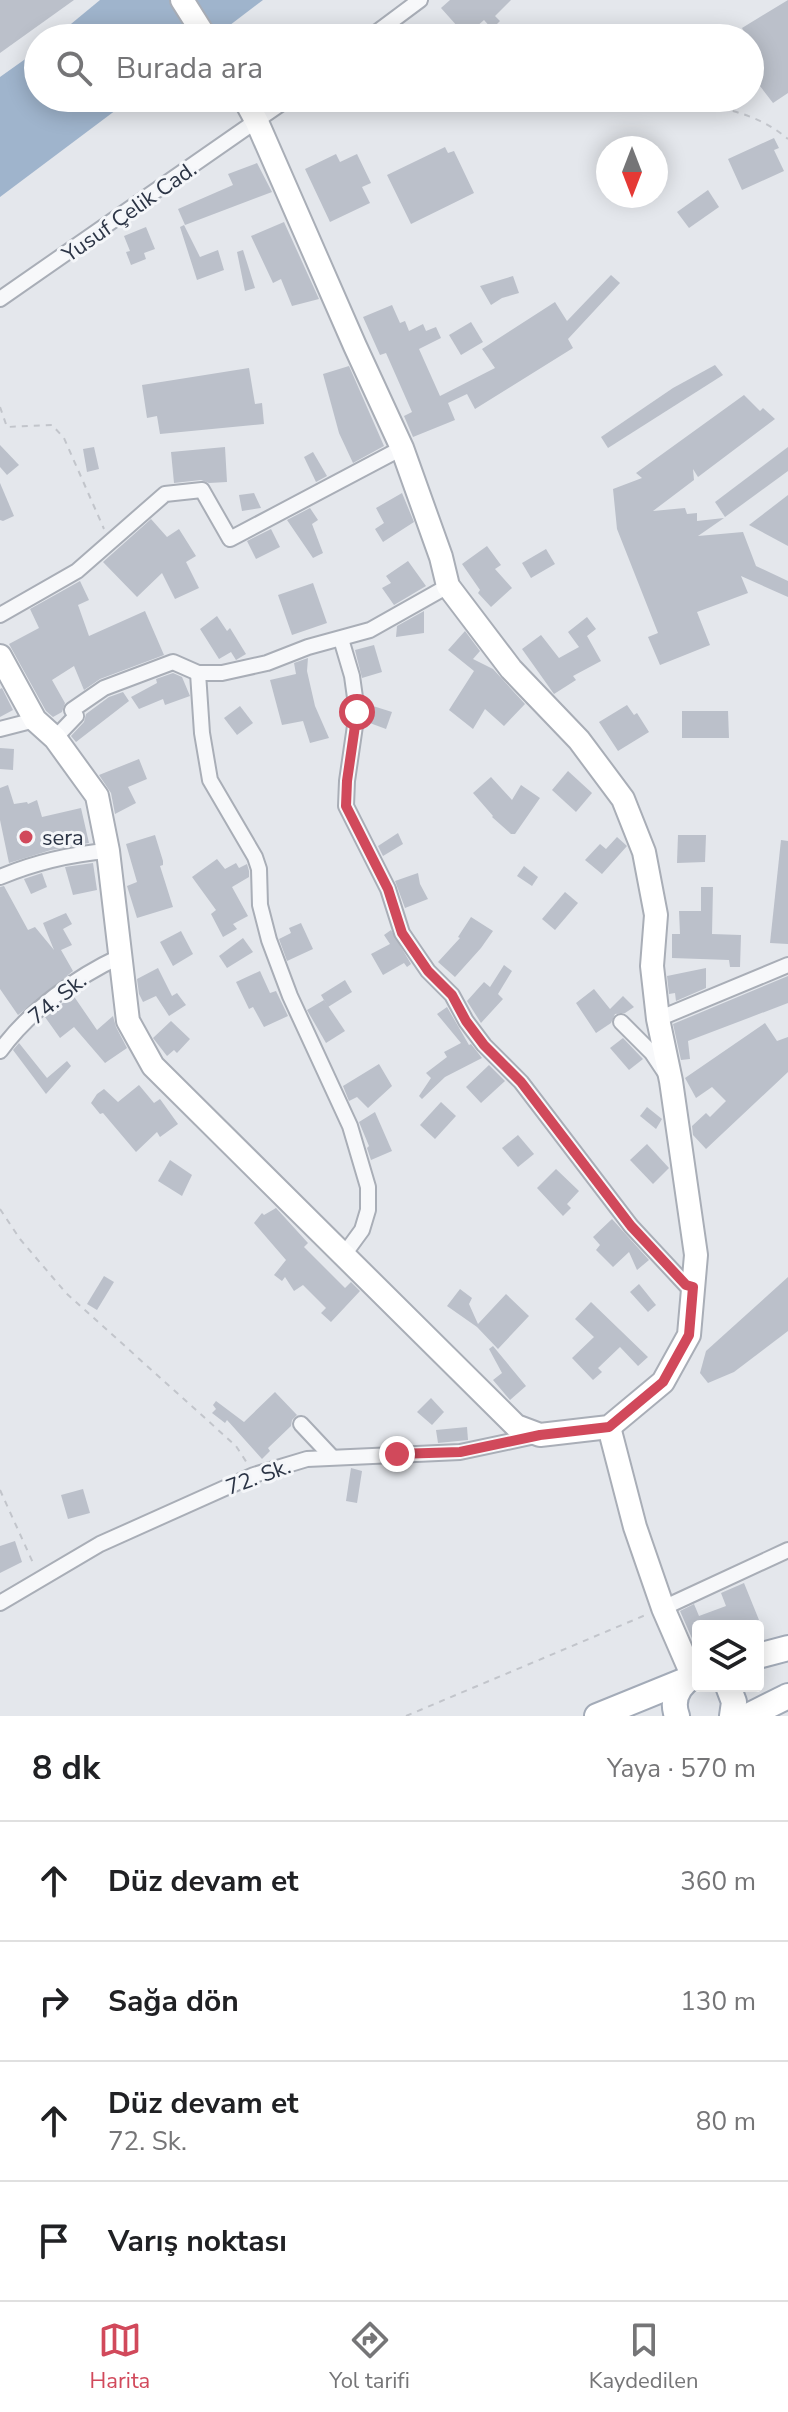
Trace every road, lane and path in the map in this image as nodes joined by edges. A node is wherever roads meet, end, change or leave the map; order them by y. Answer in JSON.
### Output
{"nodes":[{"id":1,"x":182,"y":0,"type":"edge"},
{"id":2,"x":420,"y":0,"type":"edge"},
{"id":3,"x":197,"y":24,"type":"edge"},
{"id":4,"x":388,"y":24,"type":"edge"},
{"id":5,"x":246,"y":112,"type":"edge"},
{"id":6,"x":251,"y":112,"type":"edge"},
{"id":7,"x":743,"y":112,"type":"edge"},
{"id":8,"x":788,"y":139,"type":"edge"},
{"id":9,"x":0,"y":299,"type":"edge"},
{"id":10,"x":0,"y":407,"type":"edge"},
{"id":11,"x":402,"y":448,"type":"junction"},
{"id":12,"x":109,"y":544,"type":"junction"},
{"id":13,"x":448,"y":586,"type":"junction"},
{"id":14,"x":0,"y":615,"type":"edge"},
{"id":15,"x":341,"y":639,"type":"junction"},
{"id":16,"x":0,"y":656,"type":"edge"},
{"id":17,"x":198,"y":673,"type":"junction"},
{"id":18,"x":35,"y":720,"type":"junction"},
{"id":19,"x":0,"y":729,"type":"edge"},
{"id":20,"x":55,"y":738,"type":"junction"},
{"id":21,"x":108,"y":851,"type":"junction"},
{"id":22,"x":0,"y":877,"type":"edge"},
{"id":23,"x":121,"y":956,"type":"junction"},
{"id":24,"x":788,"y":965,"type":"edge"},
{"id":25,"x":658,"y":1019,"type":"junction"},
{"id":26,"x":621,"y":1022,"type":"dead end"},
{"id":27,"x":0,"y":1051,"type":"edge"},
{"id":28,"x":671,"y":1081,"type":"junction"},
{"id":29,"x":0,"y":1209,"type":"edge"},
{"id":30,"x":343,"y":1256,"type":"junction"},
{"id":31,"x":693,"y":1287,"type":"junction"},
{"id":32,"x":301,"y":1424,"type":"dead end"},
{"id":33,"x":609,"y":1427,"type":"junction"},
{"id":34,"x":540,"y":1435,"type":"junction"},
{"id":35,"x":332,"y":1457,"type":"junction"},
{"id":36,"x":254,"y":1475,"type":"junction"},
{"id":37,"x":0,"y":1490,"type":"edge"},
{"id":38,"x":788,"y":1550,"type":"edge"},
{"id":39,"x":40,"y":1577,"type":"junction"},
{"id":40,"x":0,"y":1603,"type":"edge"},
{"id":41,"x":663,"y":1608,"type":"junction"},
{"id":42,"x":788,"y":1648,"type":"edge"},
{"id":43,"x":764,"y":1654,"type":"edge"},
{"id":44,"x":692,"y":1668,"type":"edge"},
{"id":45,"x":692,"y":1678,"type":"edge"},
{"id":46,"x":692,"y":1679,"type":"edge"},
{"id":47,"x":730,"y":1692,"type":"edge"},
{"id":48,"x":788,"y":1696,"type":"edge"},
{"id":49,"x":406,"y":1716,"type":"edge"},
{"id":50,"x":597,"y":1716,"type":"edge"},
{"id":51,"x":677,"y":1716,"type":"edge"},
{"id":52,"x":732,"y":1716,"type":"edge"},
{"id":53,"x":748,"y":1716,"type":"edge"}],
"edges":[{"from":1,"to":3,"type":"street"},
{"from":2,"to":4,"type":"street"},
{"from":5,"to":9,"type":"street","name":"Yusuf Çelik Cad."},
{"from":6,"to":11,"type":"street"},
{"from":7,"to":8,"type":"path"},
{"from":10,"to":12,"type":"path"},
{"from":11,"to":12,"type":"street"},
{"from":11,"to":13,"type":"street"},
{"from":12,"to":14,"type":"street"},
{"from":13,"to":15,"type":"street"},
{"from":13,"to":25,"type":"street"},
{"from":15,"to":17,"type":"street"},
{"from":15,"to":31,"type":"street"},
{"from":16,"to":18,"type":"street"},
{"from":17,"to":20,"type":"street"},
{"from":17,"to":30,"type":"street"},
{"from":18,"to":19,"type":"street"},
{"from":18,"to":20,"type":"street"},
{"from":20,"to":21,"type":"street"},
{"from":21,"to":22,"type":"street"},
{"from":21,"to":23,"type":"street"},
{"from":23,"to":27,"type":"street","name":"74. Sk."},
{"from":23,"to":30,"type":"street"},
{"from":24,"to":25,"type":"street"},
{"from":25,"to":28,"type":"street"},
{"from":26,"to":28,"type":"street"},
{"from":28,"to":31,"type":"street"},
{"from":29,"to":36,"type":"path"},
{"from":30,"to":34,"type":"street"},
{"from":31,"to":33,"type":"street"},
{"from":32,"to":35,"type":"street"},
{"from":33,"to":34,"type":"street"},
{"from":33,"to":41,"type":"street"},
{"from":34,"to":35,"type":"street","name":"72. Sk."},
{"from":35,"to":36,"type":"street","name":"72. Sk."},
{"from":36,"to":39,"type":"street","name":"72. Sk."},
{"from":37,"to":39,"type":"path"},
{"from":38,"to":41,"type":"street"},
{"from":39,"to":40,"type":"street","name":"72. Sk."},
{"from":41,"to":44,"type":"street"},
{"from":41,"to":49,"type":"path"},
{"from":42,"to":43,"type":"main road"},
{"from":45,"to":50,"type":"main road"},
{"from":46,"to":51,"type":"main road"},
{"from":47,"to":52,"type":"main road"},
{"from":48,"to":53,"type":"main road"}]}
